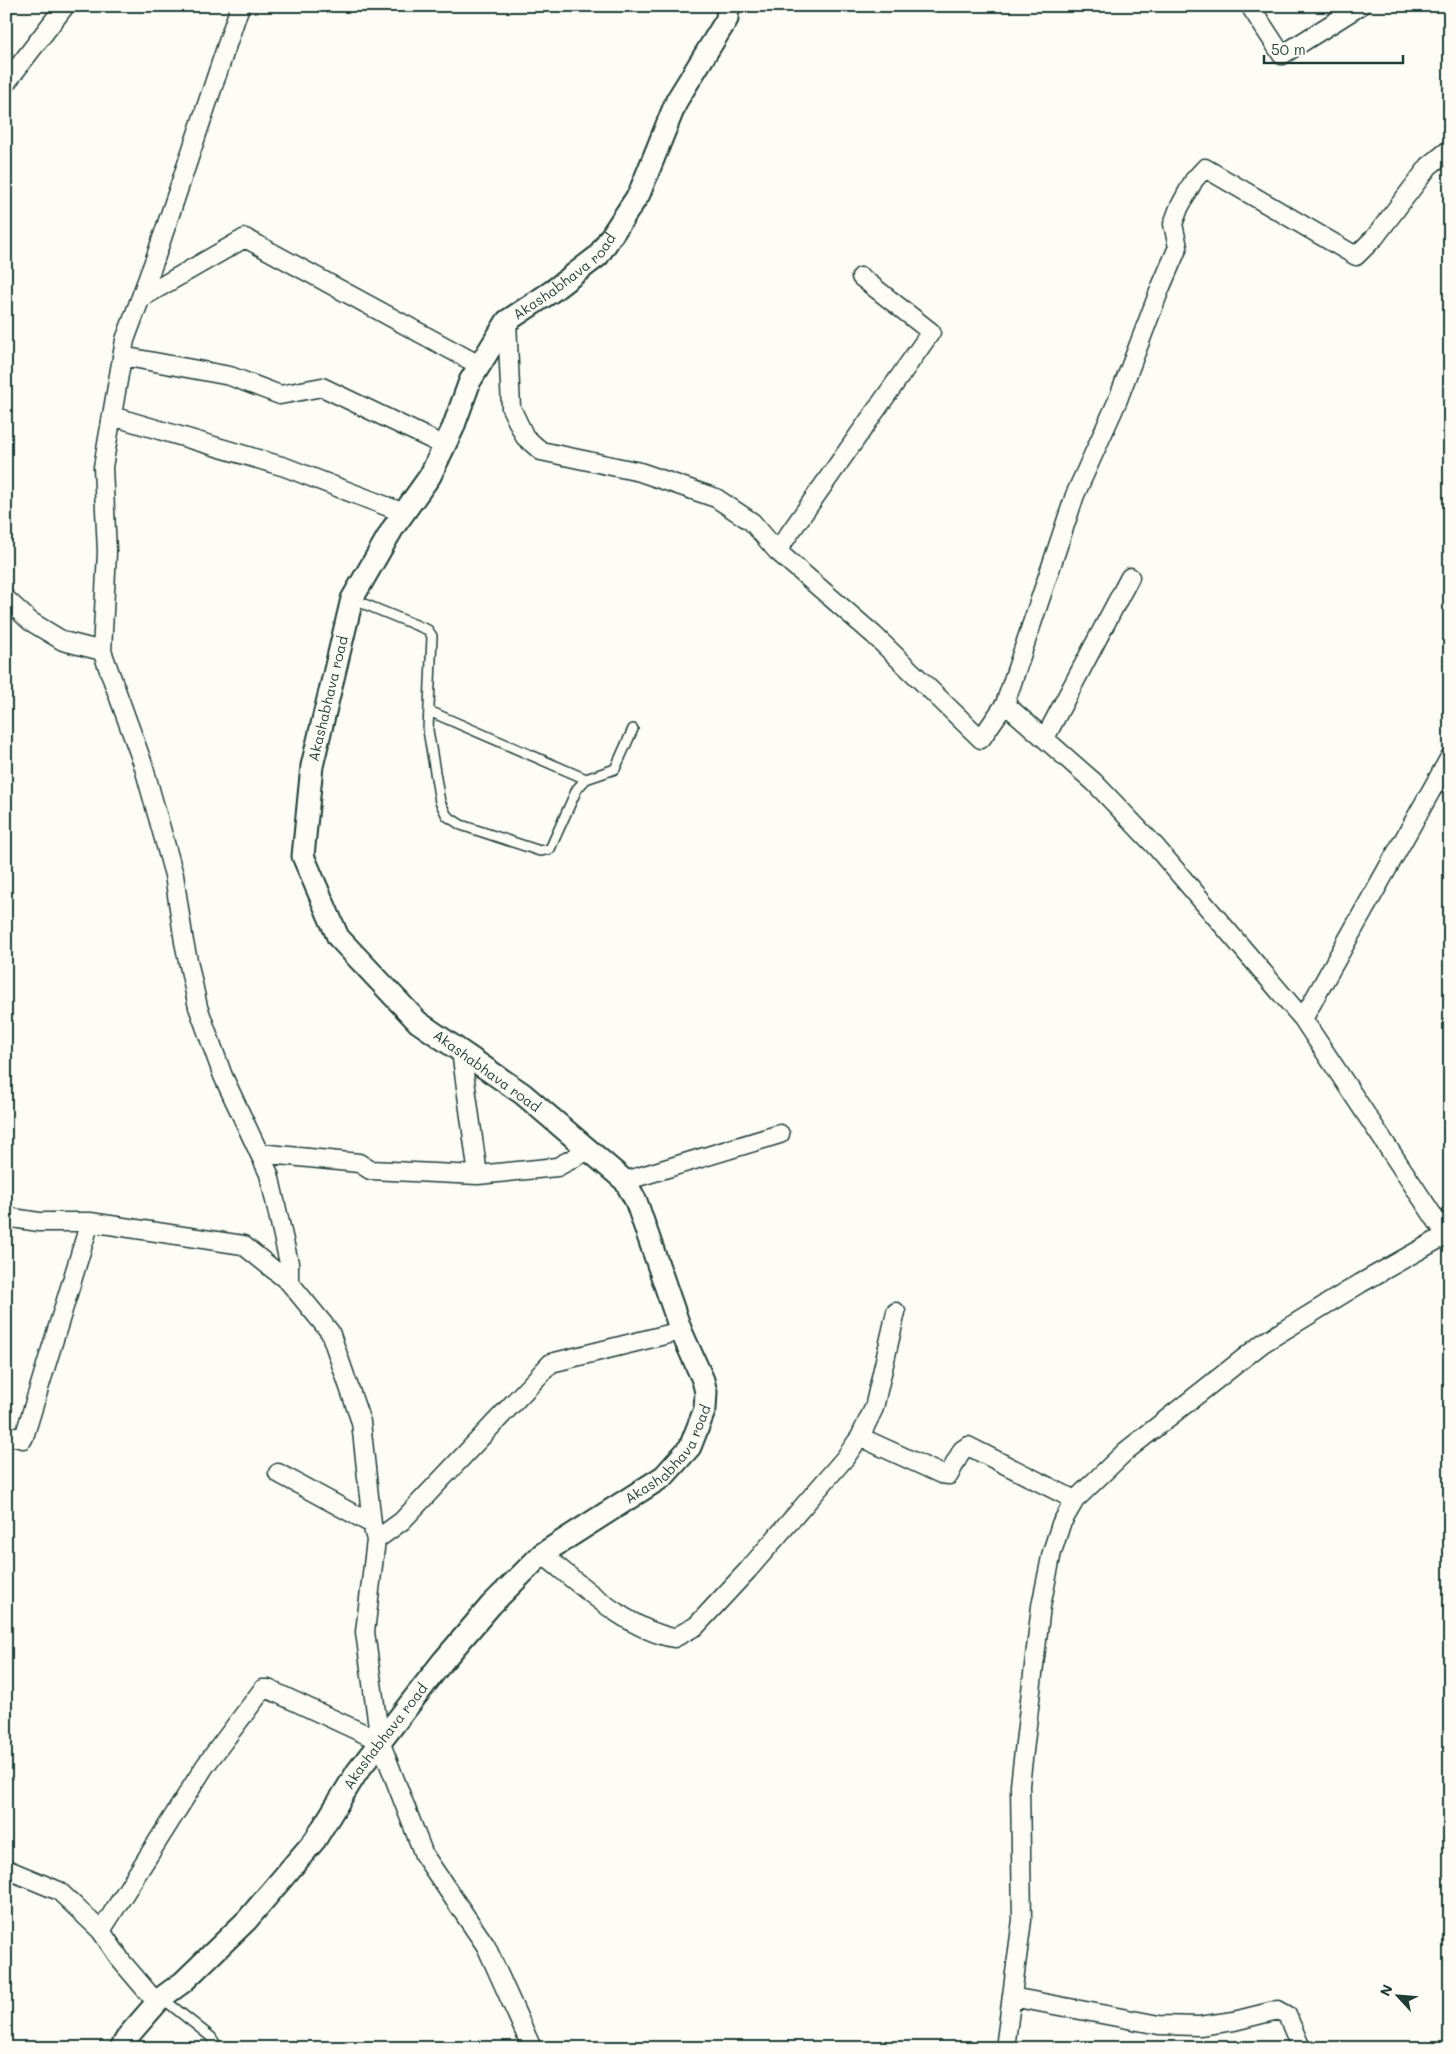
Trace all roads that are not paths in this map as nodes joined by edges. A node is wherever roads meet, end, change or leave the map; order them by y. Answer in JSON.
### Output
{"nodes":[{"id":1,"x":65,"y":6,"type":"edge"},
{"id":2,"x":240,"y":6,"type":"edge"},
{"id":3,"x":728,"y":6,"type":"edge"},
{"id":4,"x":1250,"y":6,"type":"edge"},
{"id":5,"x":1360,"y":6,"type":"edge"},
{"id":6,"x":6,"y":83,"type":"edge"},
{"id":7,"x":1450,"y":150,"type":"edge"},
{"id":8,"x":861,"y":277,"type":"dead end"},
{"id":9,"x":141,"y":298,"type":"junction"},
{"id":10,"x":507,"y":321,"type":"junction"},
{"id":11,"x":122,"y":356,"type":"junction"},
{"id":12,"x":479,"y":365,"type":"junction"},
{"id":13,"x":112,"y":416,"type":"junction"},
{"id":14,"x":445,"y":446,"type":"junction"},
{"id":15,"x":404,"y":513,"type":"junction"},
{"id":16,"x":777,"y":551,"type":"junction"},
{"id":17,"x":1130,"y":577,"type":"dead end"},
{"id":18,"x":6,"y":599,"type":"edge"},
{"id":19,"x":352,"y":600,"type":"junction"},
{"id":20,"x":102,"y":651,"type":"junction"},
{"id":21,"x":1004,"y":704,"type":"junction"},
{"id":22,"x":429,"y":711,"type":"junction"},
{"id":23,"x":633,"y":729,"type":"dead end"},
{"id":24,"x":1045,"y":738,"type":"junction"},
{"id":25,"x":1450,"y":757,"type":"edge"},
{"id":26,"x":586,"y":779,"type":"junction"},
{"id":27,"x":1303,"y":1019,"type":"junction"},
{"id":28,"x":460,"y":1051,"type":"junction"},
{"id":29,"x":780,"y":1134,"type":"dead end"},
{"id":30,"x":589,"y":1150,"type":"junction"},
{"id":31,"x":259,"y":1153,"type":"junction"},
{"id":32,"x":478,"y":1175,"type":"junction"},
{"id":33,"x":625,"y":1181,"type":"junction"},
{"id":34,"x":6,"y":1217,"type":"edge"},
{"id":35,"x":90,"y":1222,"type":"junction"},
{"id":36,"x":1448,"y":1235,"type":"edge"},
{"id":37,"x":289,"y":1282,"type":"junction"},
{"id":38,"x":896,"y":1312,"type":"dead end"},
{"id":39,"x":682,"y":1331,"type":"junction"},
{"id":40,"x":6,"y":1435,"type":"edge"},
{"id":41,"x":860,"y":1436,"type":"junction"},
{"id":42,"x":278,"y":1473,"type":"dead end"},
{"id":43,"x":1075,"y":1500,"type":"junction"},
{"id":44,"x":374,"y":1532,"type":"junction"},
{"id":45,"x":542,"y":1554,"type":"junction"},
{"id":46,"x":380,"y":1741,"type":"junction"},
{"id":47,"x":6,"y":1869,"type":"edge"},
{"id":48,"x":101,"y":1930,"type":"junction"},
{"id":49,"x":1012,"y":1997,"type":"junction"},
{"id":50,"x":159,"y":2000,"type":"junction"},
{"id":51,"x":121,"y":2048,"type":"edge"},
{"id":52,"x":218,"y":2048,"type":"edge"},
{"id":53,"x":532,"y":2048,"type":"edge"},
{"id":54,"x":1005,"y":2048,"type":"edge"},
{"id":55,"x":1301,"y":2048,"type":"edge"}],
"edges":[{"from":1,"to":6,"type":"street"},
{"from":2,"to":9,"type":"street"},
{"from":3,"to":10,"type":"street","name":"Akashabhava road"},
{"from":4,"to":5,"type":"street"},
{"from":7,"to":21,"type":"street"},
{"from":8,"to":16,"type":"street"},
{"from":9,"to":11,"type":"street"},
{"from":9,"to":12,"type":"street"},
{"from":10,"to":12,"type":"street","name":"Akashabhava road"},
{"from":10,"to":16,"type":"street"},
{"from":11,"to":13,"type":"street"},
{"from":11,"to":14,"type":"street"},
{"from":12,"to":14,"type":"street","name":"Akashabhava road"},
{"from":13,"to":15,"type":"street"},
{"from":13,"to":20,"type":"street"},
{"from":14,"to":15,"type":"street","name":"Akashabhava road"},
{"from":15,"to":19,"type":"street","name":"Akashabhava road"},
{"from":16,"to":21,"type":"street"},
{"from":17,"to":24,"type":"street"},
{"from":18,"to":20,"type":"street"},
{"from":19,"to":22,"type":"lane"},
{"from":19,"to":28,"type":"street","name":"Akashabhava road"},
{"from":20,"to":31,"type":"street"},
{"from":21,"to":24,"type":"street"},
{"from":22,"to":26,"type":"lane"},
{"from":22,"to":26,"type":"lane"},
{"from":23,"to":26,"type":"lane"},
{"from":24,"to":27,"type":"street"},
{"from":25,"to":27,"type":"street"},
{"from":27,"to":36,"type":"street"},
{"from":28,"to":30,"type":"street","name":"Akashabhava road"},
{"from":28,"to":32,"type":"street"},
{"from":29,"to":33,"type":"street"},
{"from":30,"to":32,"type":"street"},
{"from":30,"to":33,"type":"street","name":"Akashabhava road"},
{"from":31,"to":32,"type":"street"},
{"from":31,"to":37,"type":"street"},
{"from":33,"to":39,"type":"street","name":"Akashabhava road"},
{"from":34,"to":35,"type":"street"},
{"from":35,"to":37,"type":"street"},
{"from":35,"to":40,"type":"street"},
{"from":36,"to":43,"type":"street"},
{"from":37,"to":44,"type":"street"},
{"from":38,"to":41,"type":"street"},
{"from":39,"to":44,"type":"street"},
{"from":39,"to":45,"type":"street","name":"Akashabhava road"},
{"from":41,"to":43,"type":"street"},
{"from":41,"to":45,"type":"street"},
{"from":42,"to":44,"type":"street"},
{"from":43,"to":49,"type":"street"},
{"from":44,"to":46,"type":"street"},
{"from":45,"to":46,"type":"street","name":"Akashabhava road"},
{"from":46,"to":48,"type":"street"},
{"from":46,"to":50,"type":"street","name":"Akashabhava road"},
{"from":46,"to":53,"type":"street"},
{"from":47,"to":48,"type":"street"},
{"from":48,"to":50,"type":"street"},
{"from":49,"to":54,"type":"street"},
{"from":49,"to":55,"type":"street"},
{"from":50,"to":51,"type":"street","name":"Akashabhava road"},
{"from":50,"to":52,"type":"lane"}]}
